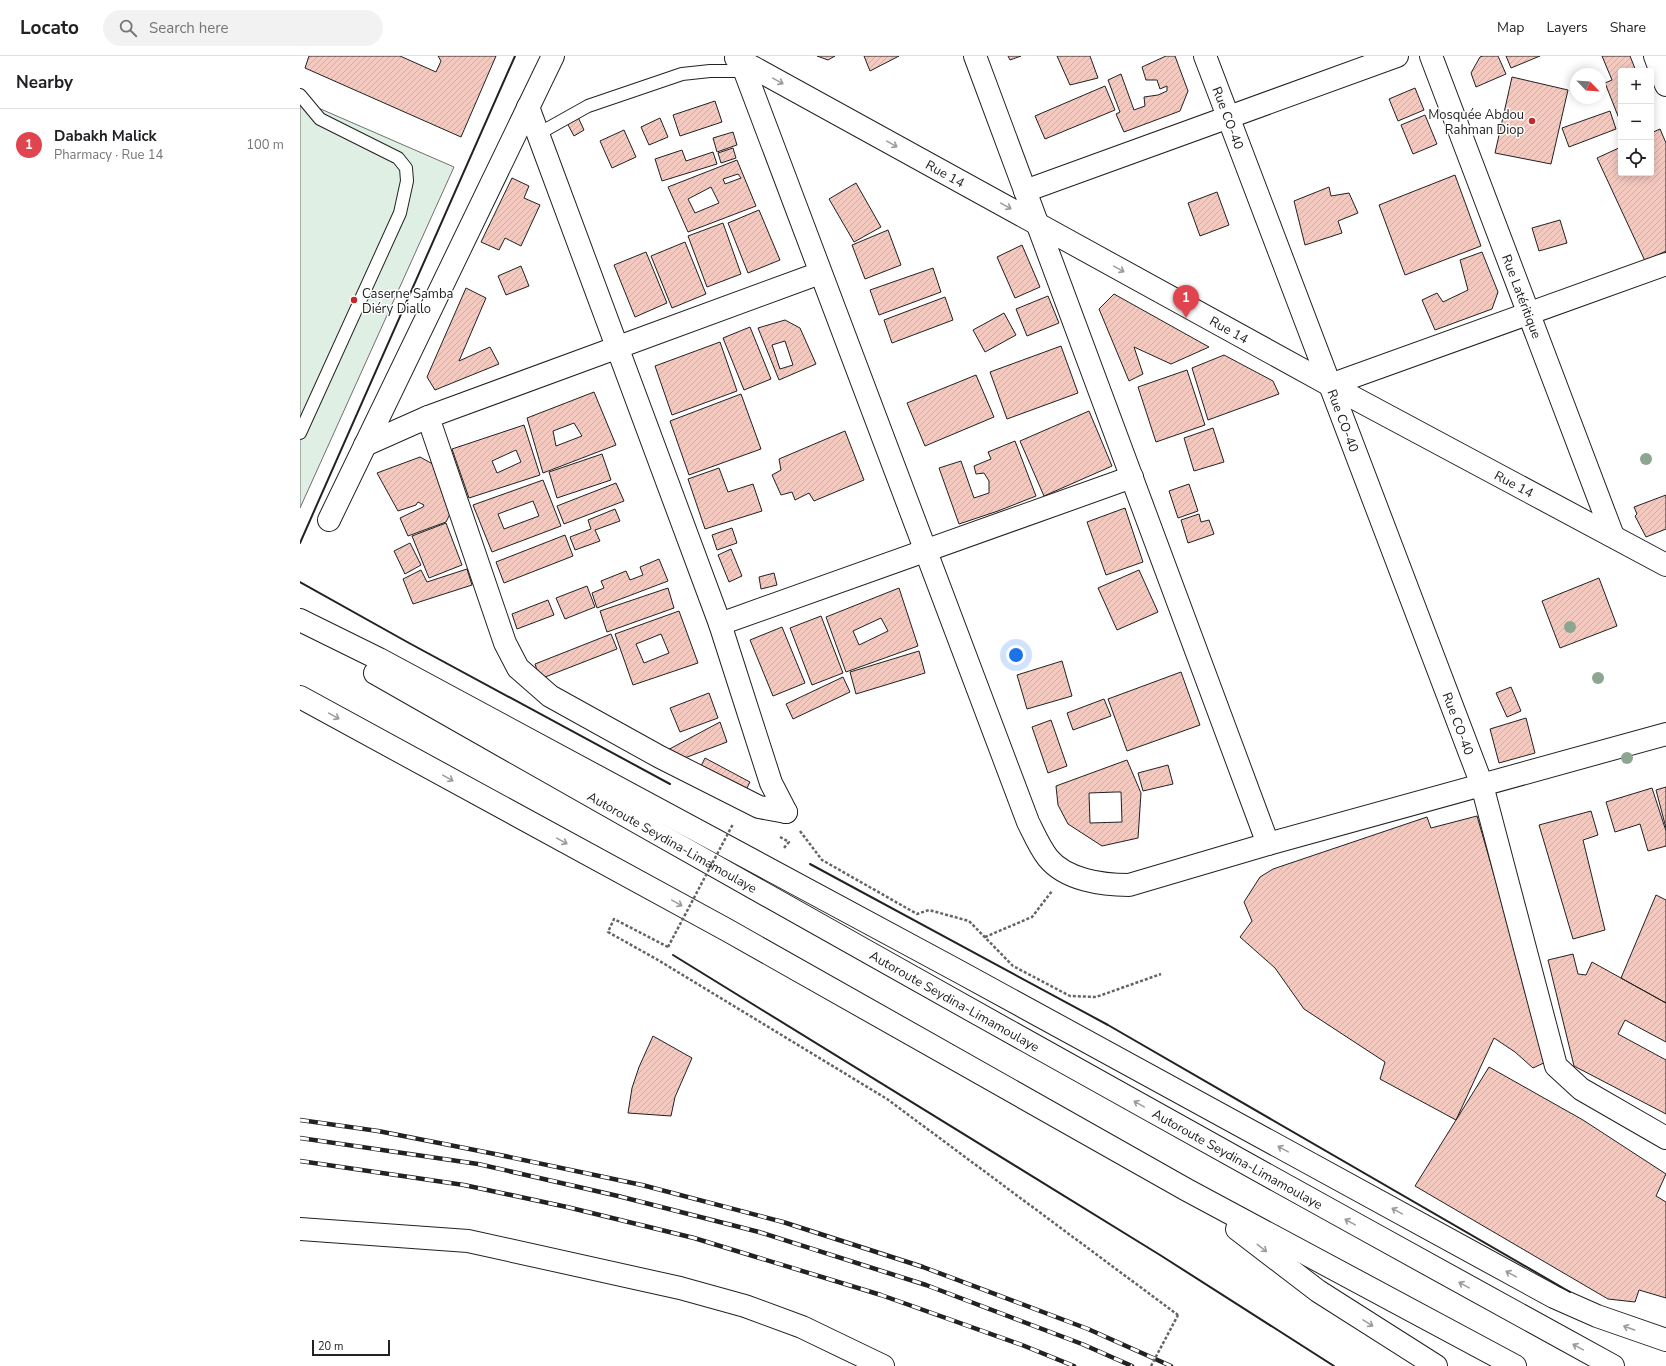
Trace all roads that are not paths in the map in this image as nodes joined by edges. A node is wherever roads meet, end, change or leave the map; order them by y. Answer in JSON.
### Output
{"nodes":[{"id":1,"x":553,"y":56,"type":"edge"},
{"id":2,"x":975,"y":56,"type":"edge"},
{"id":3,"x":1205,"y":56,"type":"edge"},
{"id":4,"x":1397,"y":56,"type":"edge"},
{"id":5,"x":1431,"y":56,"type":"edge"},
{"id":6,"x":1655,"y":56,"type":"edge"},
{"id":7,"x":739,"y":63,"type":"edge"},
{"id":8,"x":1666,"y":85,"type":"edge"},
{"id":9,"x":300,"y":96,"type":"edge"},
{"id":10,"x":528,"y":107,"type":"junction"},
{"id":11,"x":1228,"y":117,"type":"junction"},
{"id":12,"x":538,"y":134,"type":"junction"},
{"id":13,"x":1025,"y":190,"type":"junction"},
{"id":14,"x":1038,"y":224,"type":"junction"},
{"id":15,"x":1666,"y":264,"type":"edge"},
{"id":16,"x":820,"y":273,"type":"junction"},
{"id":17,"x":1529,"y":314,"type":"junction"},
{"id":18,"x":617,"y":348,"type":"junction"},
{"id":19,"x":1330,"y":385,"type":"junction"},
{"id":20,"x":428,"y":417,"type":"junction"},
{"id":21,"x":300,"y":433,"type":"edge"},
{"id":22,"x":365,"y":445,"type":"junction"},
{"id":23,"x":1132,"y":476,"type":"junction"},
{"id":24,"x":329,"y":520,"type":"dead end"},
{"id":25,"x":1613,"y":536,"type":"junction"},
{"id":26,"x":925,"y":550,"type":"junction"},
{"id":27,"x":1666,"y":565,"type":"edge"},
{"id":28,"x":300,"y":620,"type":"edge"},
{"id":29,"x":720,"y":624,"type":"junction"},
{"id":30,"x":300,"y":630,"type":"edge"},
{"id":31,"x":300,"y":697,"type":"edge"},
{"id":32,"x":1666,"y":734,"type":"edge"},
{"id":33,"x":1482,"y":785,"type":"junction"},
{"id":34,"x":1268,"y":844,"type":"junction"},
{"id":35,"x":1666,"y":1138,"type":"edge"},
{"id":36,"x":1187,"y":1190,"type":"junction"},
{"id":37,"x":300,"y":1229,"type":"edge"},
{"id":38,"x":1666,"y":1340,"type":"edge"},
{"id":39,"x":884,"y":1366,"type":"edge"},
{"id":40,"x":1436,"y":1366,"type":"edge"},
{"id":41,"x":1515,"y":1366,"type":"edge"},
{"id":42,"x":1612,"y":1366,"type":"edge"}],
"edges":[{"from":1,"to":10,"type":"main road"},
{"from":2,"to":13,"type":"main road"},
{"from":3,"to":11,"type":"main road","name":"Rue CO-40"},
{"from":4,"to":11,"type":"main road"},
{"from":5,"to":17,"type":"main road","name":"Rue Latéritique"},
{"from":6,"to":8,"type":"main road"},
{"from":7,"to":12,"type":"lane"},
{"from":7,"to":14,"type":"main road","name":"Rue 14","one_way":true},
{"from":7,"to":16,"type":"main road"},
{"from":9,"to":21,"type":"lane"},
{"from":10,"to":12,"type":"main road"},
{"from":10,"to":22,"type":"main road"},
{"from":11,"to":13,"type":"main road"},
{"from":11,"to":19,"type":"main road","name":"Rue CO-40"},
{"from":12,"to":18,"type":"main road"},
{"from":13,"to":14,"type":"main road"},
{"from":14,"to":19,"type":"main road","name":"Rue 14","one_way":true},
{"from":14,"to":23,"type":"main road"},
{"from":15,"to":17,"type":"main road"},
{"from":16,"to":18,"type":"main road"},
{"from":16,"to":26,"type":"main road"},
{"from":17,"to":19,"type":"main road"},
{"from":17,"to":25,"type":"main road","name":"Rue Latéritique"},
{"from":18,"to":20,"type":"main road"},
{"from":18,"to":29,"type":"main road"},
{"from":19,"to":25,"type":"main road","name":"Rue 14"},
{"from":19,"to":33,"type":"main road","name":"Rue CO-40"},
{"from":20,"to":22,"type":"main road"},
{"from":20,"to":29,"type":"main road"},
{"from":22,"to":24,"type":"main road"},
{"from":23,"to":26,"type":"main road"},
{"from":23,"to":34,"type":"main road"},
{"from":25,"to":27,"type":"main road","name":"Rue 14"},
{"from":26,"to":29,"type":"main road"},
{"from":26,"to":34,"type":"main road"},
{"from":38,"to":28,"type":"main road","one_way":true},
{"from":42,"to":30,"type":"main road","name":"Autoroute Seydina-Limamoulaye","one_way":true},
{"from":31,"to":36,"type":"main road","one_way":true},
{"from":32,"to":33,"type":"main road"},
{"from":33,"to":34,"type":"main road"},
{"from":33,"to":35,"type":"main road","name":"Rue CO-40"},
{"from":36,"to":40,"type":"main road","one_way":true},
{"from":36,"to":41,"type":"main road"},
{"from":37,"to":39,"type":"main road"}]}
